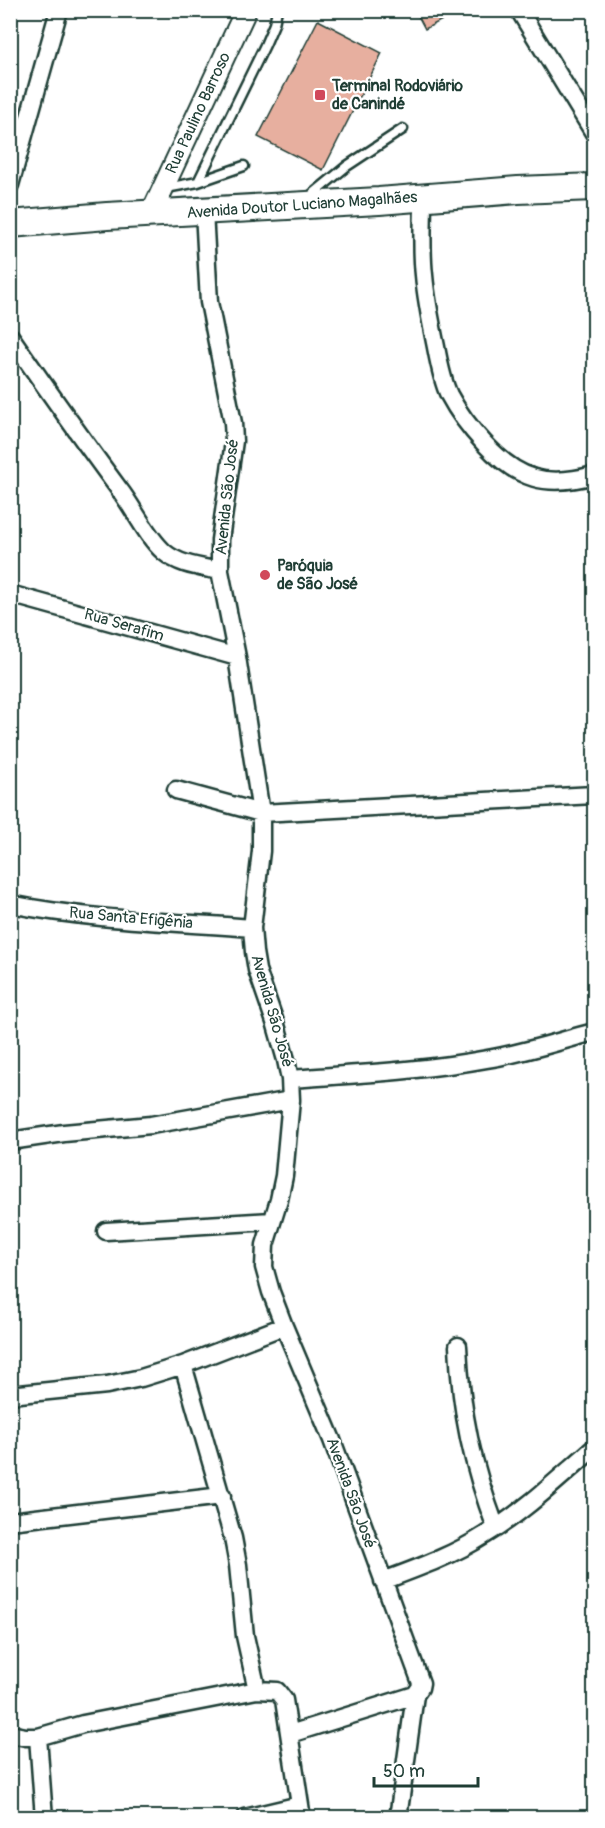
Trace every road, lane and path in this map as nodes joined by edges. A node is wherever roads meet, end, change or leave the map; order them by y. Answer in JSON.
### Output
{"nodes":[{"id":1,"x":59,"y":10,"type":"edge"},
{"id":2,"x":246,"y":10,"type":"edge"},
{"id":3,"x":277,"y":10,"type":"edge"},
{"id":4,"x":519,"y":10,"type":"edge"},
{"id":5,"x":403,"y":129,"type":"dead end"},
{"id":6,"x":594,"y":133,"type":"edge"},
{"id":7,"x":244,"y":166,"type":"dead end"},
{"id":8,"x":198,"y":182,"type":"junction"},
{"id":9,"x":10,"y":184,"type":"edge"},
{"id":10,"x":594,"y":187,"type":"edge"},
{"id":11,"x":164,"y":188,"type":"junction"},
{"id":12,"x":423,"y":198,"type":"junction"},
{"id":13,"x":301,"y":204,"type":"junction"},
{"id":14,"x":204,"y":211,"type":"junction"},
{"id":15,"x":151,"y":214,"type":"junction"},
{"id":16,"x":10,"y":224,"type":"edge"},
{"id":17,"x":10,"y":336,"type":"edge"},
{"id":18,"x":594,"y":475,"type":"edge"},
{"id":19,"x":220,"y":571,"type":"junction"},
{"id":20,"x":10,"y":594,"type":"edge"},
{"id":21,"x":237,"y":657,"type":"junction"},
{"id":22,"x":176,"y":790,"type":"dead end"},
{"id":23,"x":594,"y":795,"type":"edge"},
{"id":24,"x":261,"y":813,"type":"junction"},
{"id":25,"x":10,"y":904,"type":"edge"},
{"id":26,"x":252,"y":928,"type":"junction"},
{"id":27,"x":594,"y":1032,"type":"edge"},
{"id":28,"x":290,"y":1079,"type":"junction"},
{"id":29,"x":291,"y":1100,"type":"junction"},
{"id":30,"x":10,"y":1141,"type":"edge"},
{"id":31,"x":272,"y":1221,"type":"junction"},
{"id":32,"x":106,"y":1231,"type":"dead end"},
{"id":33,"x":284,"y":1326,"type":"junction"},
{"id":34,"x":458,"y":1346,"type":"dead end"},
{"id":35,"x":183,"y":1365,"type":"junction"},
{"id":36,"x":10,"y":1395,"type":"edge"},
{"id":37,"x":594,"y":1448,"type":"edge"},
{"id":38,"x":222,"y":1496,"type":"junction"},
{"id":39,"x":10,"y":1521,"type":"edge"},
{"id":40,"x":496,"y":1528,"type":"junction"},
{"id":41,"x":383,"y":1581,"type":"junction"},
{"id":42,"x":418,"y":1687,"type":"junction"},
{"id":43,"x":257,"y":1690,"type":"junction"},
{"id":44,"x":10,"y":1734,"type":"edge"},
{"id":45,"x":290,"y":1734,"type":"junction"},
{"id":46,"x":38,"y":1737,"type":"junction"},
{"id":47,"x":301,"y":1811,"type":"edge"},
{"id":48,"x":44,"y":1818,"type":"edge"},
{"id":49,"x":245,"y":1818,"type":"edge"},
{"id":50,"x":398,"y":1818,"type":"edge"}],
"edges":[{"from":1,"to":9,"type":"street"},
{"from":2,"to":11,"type":"street","name":"Rua Paulino Barroso"},
{"from":3,"to":8,"type":"lane"},
{"from":4,"to":6,"type":"street"},
{"from":5,"to":13,"type":"lane"},
{"from":7,"to":8,"type":"lane"},
{"from":8,"to":11,"type":"lane"},
{"from":10,"to":12,"type":"main road","name":"Avenida Doutor Luciano Magalhães"},
{"from":11,"to":15,"type":"street","name":"Rua Paulino Barroso"},
{"from":12,"to":13,"type":"main road","name":"Avenida Doutor Luciano Magalhães"},
{"from":12,"to":18,"type":"street"},
{"from":13,"to":14,"type":"main road","name":"Avenida Doutor Luciano Magalhães"},
{"from":14,"to":15,"type":"main road","name":"Avenida Doutor Luciano Magalhães"},
{"from":14,"to":19,"type":"street","name":"Avenida São José"},
{"from":15,"to":16,"type":"main road","name":"Avenida Doutor Luciano Magalhães"},
{"from":17,"to":19,"type":"street"},
{"from":19,"to":21,"type":"street","name":"Avenida São José"},
{"from":20,"to":21,"type":"street","name":"Rua Serafim"},
{"from":21,"to":24,"type":"street","name":"Avenida São José"},
{"from":22,"to":24,"type":"street"},
{"from":23,"to":24,"type":"street"},
{"from":24,"to":26,"type":"street","name":"Avenida São José"},
{"from":25,"to":26,"type":"street","name":"Rua Santa Efigênia"},
{"from":26,"to":28,"type":"street","name":"Avenida São José"},
{"from":27,"to":28,"type":"street"},
{"from":28,"to":29,"type":"street","name":"Avenida São José"},
{"from":29,"to":30,"type":"street"},
{"from":29,"to":31,"type":"street","name":"Avenida São José"},
{"from":31,"to":32,"type":"street"},
{"from":31,"to":33,"type":"street","name":"Avenida São José"},
{"from":33,"to":35,"type":"street"},
{"from":33,"to":41,"type":"street","name":"Avenida São José"},
{"from":34,"to":40,"type":"street"},
{"from":35,"to":36,"type":"street"},
{"from":35,"to":38,"type":"street"},
{"from":37,"to":40,"type":"street"},
{"from":38,"to":39,"type":"street"},
{"from":38,"to":43,"type":"street"},
{"from":40,"to":41,"type":"street"},
{"from":41,"to":42,"type":"street","name":"Avenida São José"},
{"from":42,"to":45,"type":"street"},
{"from":42,"to":50,"type":"street"},
{"from":43,"to":45,"type":"street"},
{"from":43,"to":46,"type":"street"},
{"from":44,"to":46,"type":"street"},
{"from":45,"to":47,"type":"street"},
{"from":46,"to":48,"type":"street"},
{"from":47,"to":49,"type":"street"}]}
